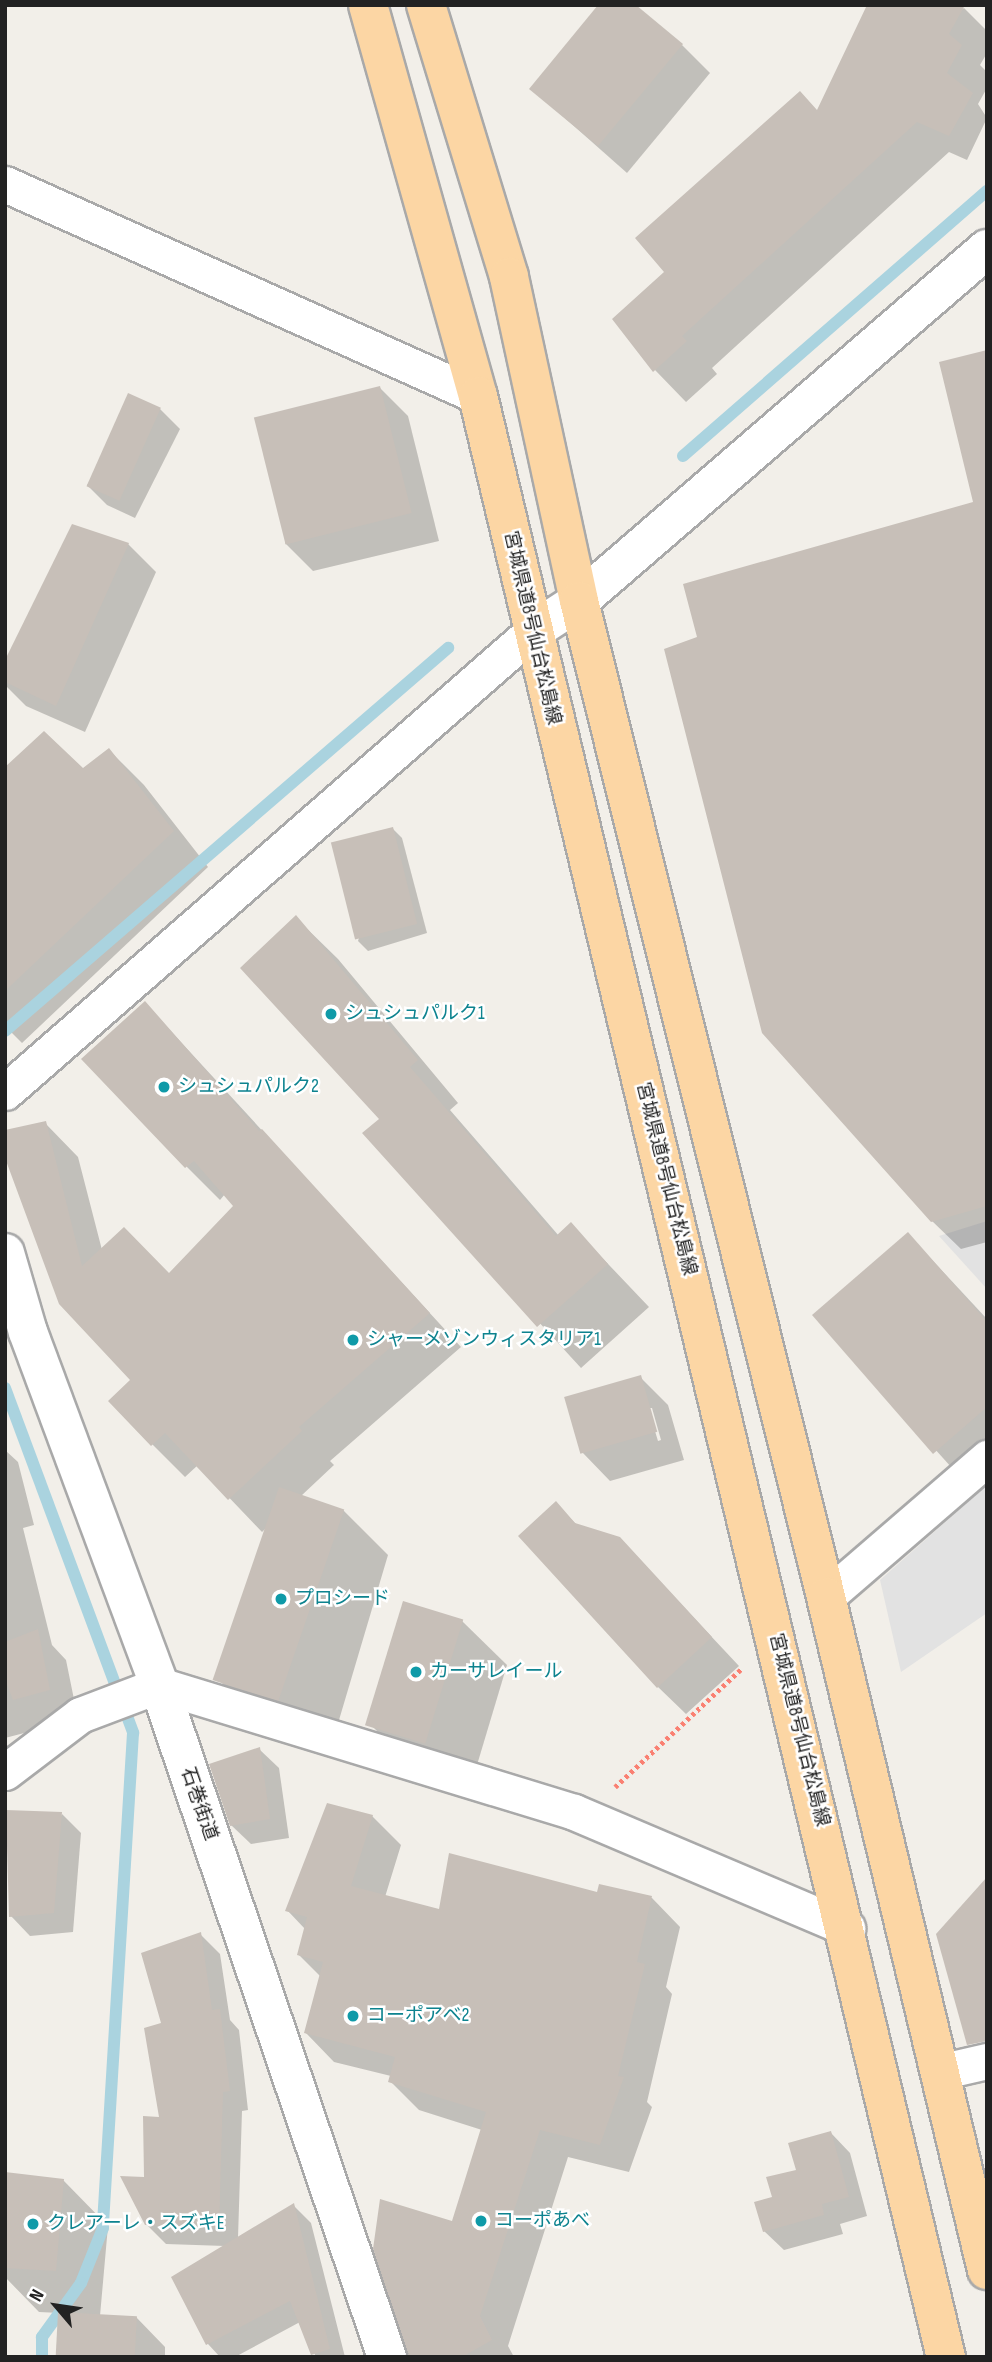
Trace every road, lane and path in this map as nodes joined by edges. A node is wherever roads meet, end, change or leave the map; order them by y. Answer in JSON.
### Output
{"nodes":[{"id":1,"x":368,"y":5,"type":"edge"},
{"id":2,"x":426,"y":5,"type":"edge"},
{"id":3,"x":5,"y":184,"type":"edge"},
{"id":4,"x":987,"y":249,"type":"edge"},
{"id":5,"x":478,"y":396,"type":"junction"},
{"id":6,"x":579,"y":601,"type":"junction"},
{"id":7,"x":533,"y":631,"type":"junction"},
{"id":8,"x":5,"y":1091,"type":"edge"},
{"id":9,"x":5,"y":1253,"type":"edge"},
{"id":10,"x":15,"y":1336,"type":"edge"},
{"id":11,"x":987,"y":1458,"type":"edge"},
{"id":12,"x":826,"y":1597,"type":"junction"},
{"id":13,"x":743,"y":1667,"type":"dead end"},
{"id":14,"x":152,"y":1687,"type":"junction"},
{"id":15,"x":5,"y":1772,"type":"edge"},
{"id":16,"x":583,"y":1816,"type":"junction"},
{"id":17,"x":847,"y":1928,"type":"junction"},
{"id":18,"x":987,"y":2061,"type":"edge"},
{"id":19,"x":940,"y":2072,"type":"junction"},
{"id":20,"x":987,"y":2270,"type":"edge"},
{"id":21,"x":387,"y":2357,"type":"edge"},
{"id":22,"x":946,"y":2357,"type":"edge"}],
"edges":[{"from":1,"to":5,"type":"main road","name":"宮城県道8号仙台松島線"},
{"from":2,"to":6,"type":"main road"},
{"from":3,"to":5,"type":"street"},
{"from":4,"to":6,"type":"street"},
{"from":5,"to":7,"type":"main road","name":"宮城県道8号仙台松島線"},
{"from":6,"to":7,"type":"street"},
{"from":6,"to":12,"type":"main road"},
{"from":7,"to":8,"type":"street"},
{"from":7,"to":17,"type":"main road","name":"宮城県道8号仙台松島線"},
{"from":9,"to":10,"type":"street","name":"石巻街道"},
{"from":10,"to":14,"type":"street","name":"石巻街道"},
{"from":11,"to":12,"type":"street"},
{"from":12,"to":19,"type":"main road"},
{"from":13,"to":16,"type":"path"},
{"from":14,"to":15,"type":"street"},
{"from":14,"to":16,"type":"street"},
{"from":14,"to":21,"type":"street","name":"石巻街道"},
{"from":16,"to":17,"type":"street"},
{"from":17,"to":22,"type":"main road","name":"宮城県道8号仙台松島線"},
{"from":18,"to":19,"type":"street"},
{"from":19,"to":20,"type":"main road"}]}
